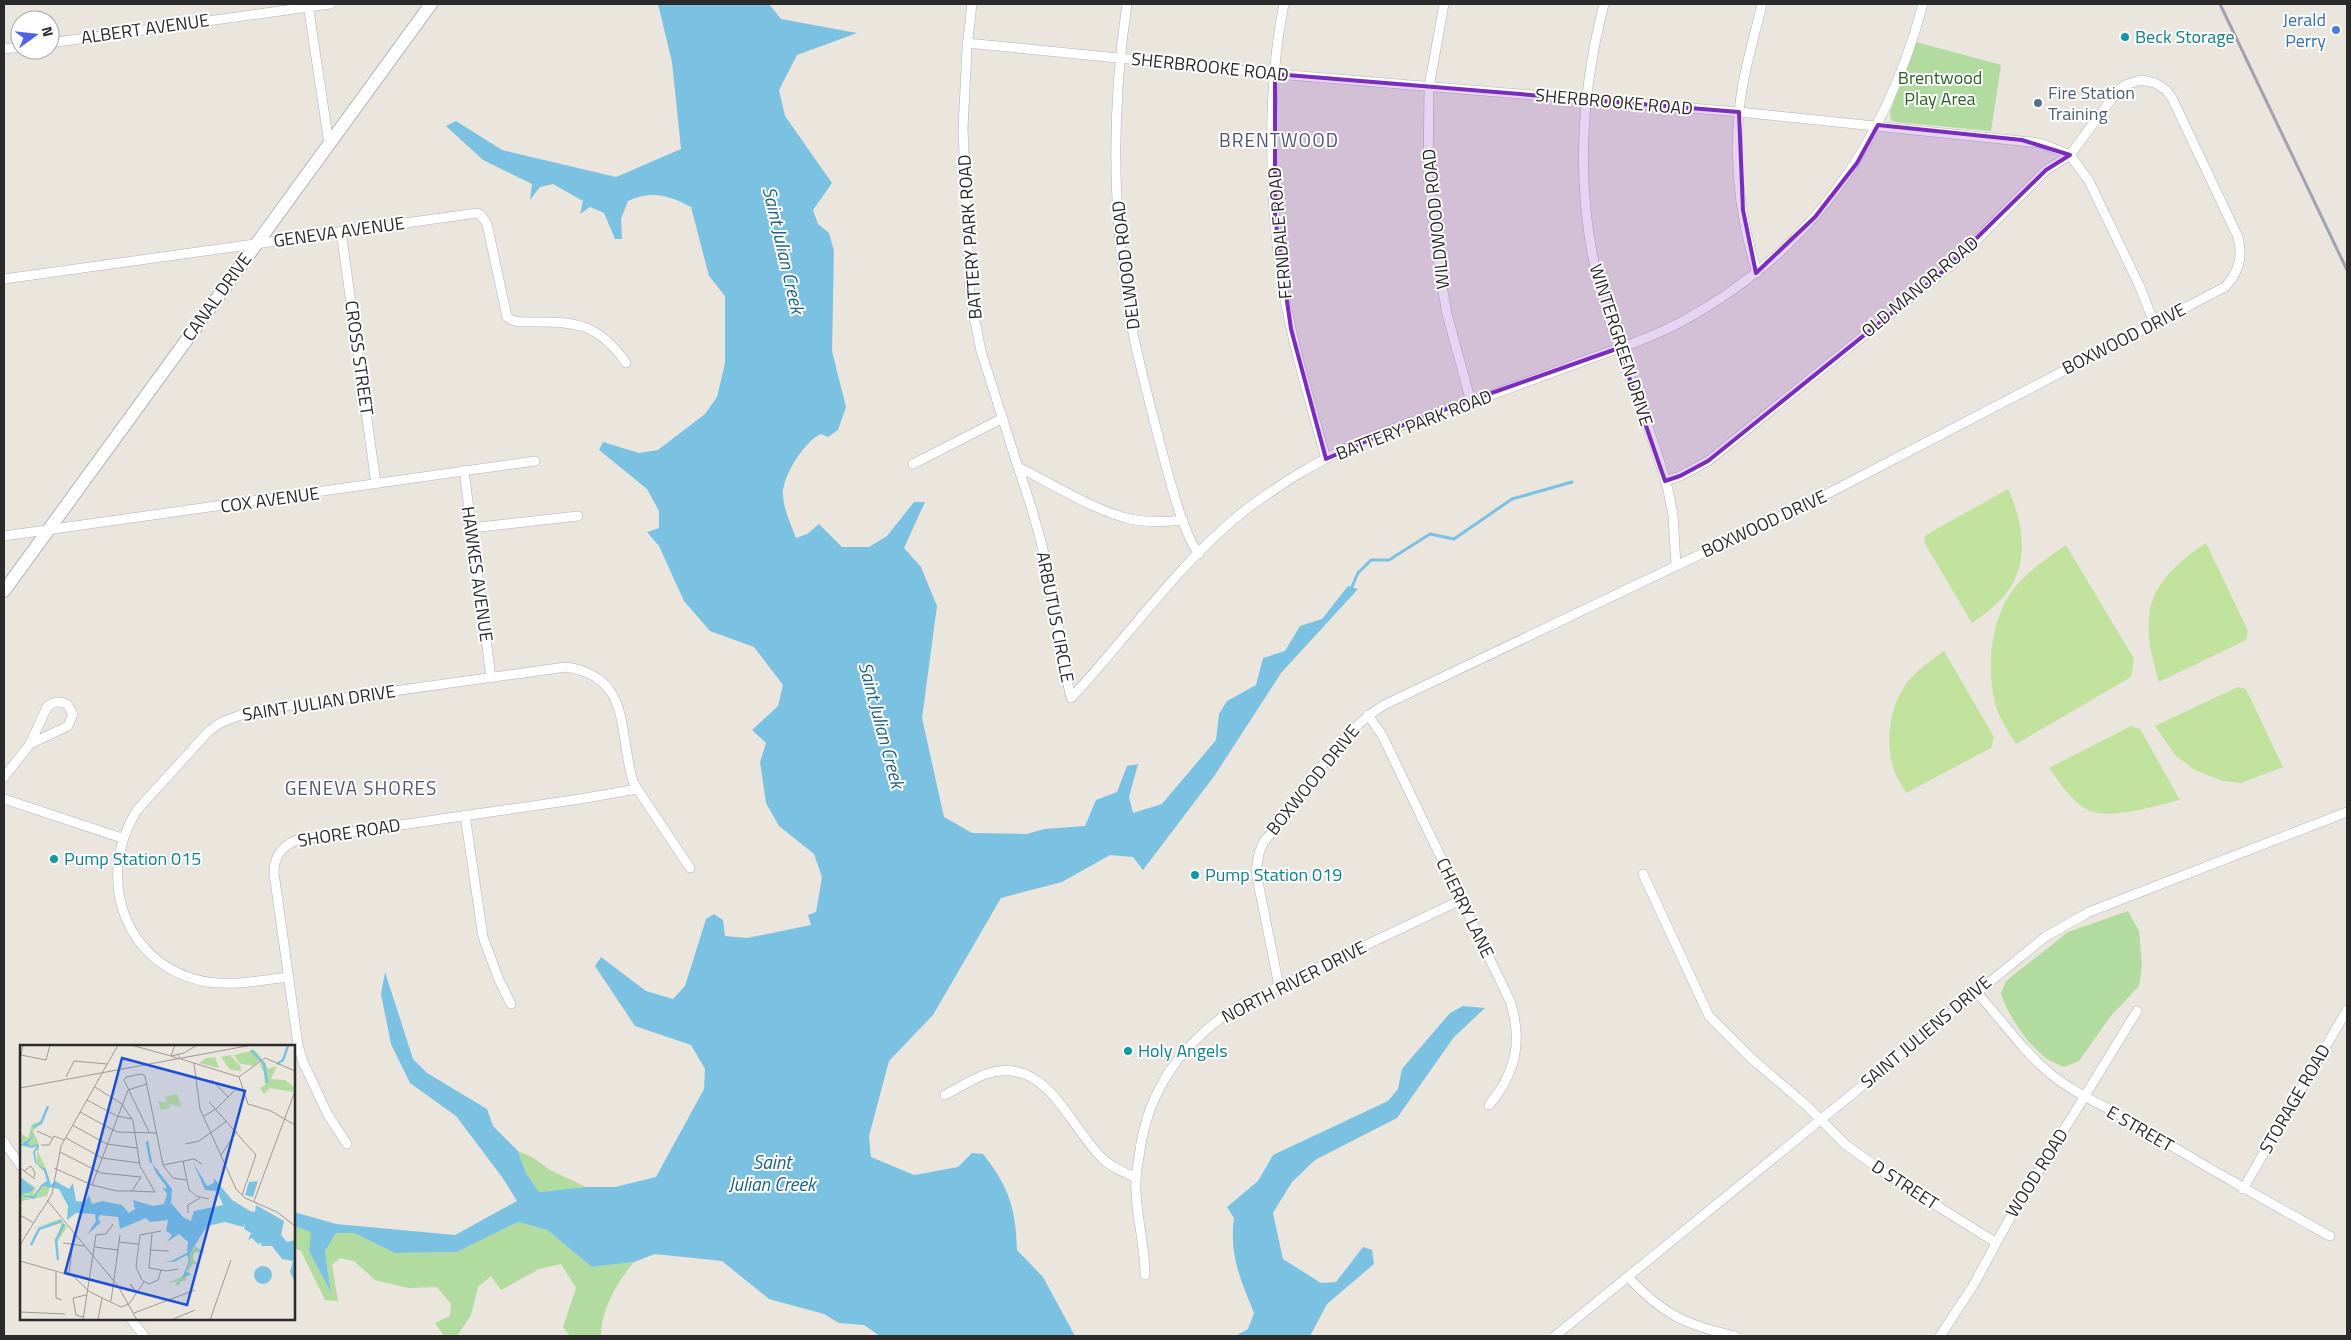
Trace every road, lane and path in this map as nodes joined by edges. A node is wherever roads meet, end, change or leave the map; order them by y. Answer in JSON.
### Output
{"nodes":[{"id":1,"x":330,"y":4,"type":"edge"},
{"id":2,"x":431,"y":4,"type":"edge"},
{"id":3,"x":972,"y":4,"type":"edge"},
{"id":4,"x":1127,"y":4,"type":"edge"},
{"id":5,"x":1284,"y":4,"type":"edge"},
{"id":6,"x":1444,"y":4,"type":"edge"},
{"id":7,"x":1604,"y":4,"type":"edge"},
{"id":8,"x":1762,"y":4,"type":"edge"},
{"id":9,"x":1923,"y":4,"type":"edge"},
{"id":10,"x":308,"y":5,"type":"edge"},
{"id":11,"x":60,"y":42,"type":"edge"},
{"id":12,"x":967,"y":43,"type":"junction"},
{"id":13,"x":1120,"y":57,"type":"junction"},
{"id":14,"x":1275,"y":74,"type":"junction"},
{"id":15,"x":2154,"y":82,"type":"joint"},
{"id":16,"x":1429,"y":87,"type":"junction"},
{"id":17,"x":1586,"y":99,"type":"junction"},
{"id":18,"x":1739,"y":112,"type":"junction"},
{"id":19,"x":1878,"y":125,"type":"junction"},
{"id":20,"x":329,"y":144,"type":"junction"},
{"id":21,"x":2070,"y":155,"type":"junction"},
{"id":22,"x":341,"y":231,"type":"junction"},
{"id":23,"x":256,"y":243,"type":"junction"},
{"id":24,"x":1757,"y":273,"type":"junction"},
{"id":25,"x":4,"y":279,"type":"edge"},
{"id":26,"x":2154,"y":323,"type":"junction"},
{"id":27,"x":1619,"y":348,"type":"junction"},
{"id":28,"x":626,"y":363,"type":"dead end"},
{"id":29,"x":1470,"y":402,"type":"junction"},
{"id":30,"x":1003,"y":418,"type":"junction"},
{"id":31,"x":1326,"y":459,"type":"junction"},
{"id":32,"x":535,"y":461,"type":"dead end"},
{"id":33,"x":914,"y":464,"type":"dead end"},
{"id":34,"x":1018,"y":467,"type":"junction"},
{"id":35,"x":464,"y":470,"type":"junction"},
{"id":36,"x":1665,"y":480,"type":"junction"},
{"id":37,"x":376,"y":484,"type":"junction"},
{"id":38,"x":578,"y":516,"type":"dead end"},
{"id":39,"x":1183,"y":520,"type":"junction"},
{"id":40,"x":471,"y":528,"type":"junction"},
{"id":41,"x":46,"y":531,"type":"junction"},
{"id":42,"x":4,"y":536,"type":"edge"},
{"id":43,"x":1199,"y":554,"type":"junction"},
{"id":44,"x":1676,"y":565,"type":"junction"},
{"id":45,"x":4,"y":591,"type":"edge"},
{"id":46,"x":491,"y":678,"type":"junction"},
{"id":47,"x":1368,"y":715,"type":"junction"},
{"id":48,"x":30,"y":744,"type":"junction"},
{"id":49,"x":4,"y":777,"type":"edge"},
{"id":50,"x":637,"y":789,"type":"junction"},
{"id":51,"x":4,"y":798,"type":"edge"},
{"id":52,"x":2347,"y":812,"type":"edge"},
{"id":53,"x":464,"y":815,"type":"junction"},
{"id":54,"x":122,"y":838,"type":"junction"},
{"id":55,"x":690,"y":868,"type":"dead end"},
{"id":56,"x":1643,"y":874,"type":"dead end"},
{"id":57,"x":1462,"y":900,"type":"junction"},
{"id":58,"x":288,"y":977,"type":"junction"},
{"id":59,"x":1279,"y":986,"type":"junction"},
{"id":60,"x":1975,"y":991,"type":"junction"},
{"id":61,"x":511,"y":1004,"type":"dead end"},
{"id":62,"x":2347,"y":1010,"type":"edge"},
{"id":63,"x":2137,"y":1011,"type":"dead end"},
{"id":64,"x":945,"y":1095,"type":"dead end"},
{"id":65,"x":2084,"y":1098,"type":"junction"},
{"id":66,"x":1489,"y":1105,"type":"dead end"},
{"id":67,"x":1820,"y":1120,"type":"junction"},
{"id":68,"x":4,"y":1142,"type":"edge"},
{"id":69,"x":347,"y":1144,"type":"dead end"},
{"id":70,"x":20,"y":1165,"type":"edge"},
{"id":71,"x":1136,"y":1178,"type":"junction"},
{"id":72,"x":2243,"y":1188,"type":"junction"},
{"id":73,"x":2330,"y":1236,"type":"dead end"},
{"id":74,"x":1996,"y":1242,"type":"junction"},
{"id":75,"x":1145,"y":1275,"type":"dead end"},
{"id":76,"x":1628,"y":1277,"type":"junction"},
{"id":77,"x":132,"y":1320,"type":"edge"},
{"id":78,"x":144,"y":1336,"type":"edge"},
{"id":79,"x":1555,"y":1336,"type":"edge"},
{"id":80,"x":1735,"y":1336,"type":"edge"},
{"id":81,"x":1940,"y":1336,"type":"edge"}],
"edges":[{"from":1,"to":10,"type":"street","name":"ALBERT AVENUE"},
{"from":2,"to":20,"type":"main road","name":"CANAL DRIVE"},
{"from":3,"to":12,"type":"street","name":"BATTERY PARK ROAD"},
{"from":4,"to":13,"type":"street","name":"DELWOOD ROAD"},
{"from":5,"to":14,"type":"street","name":"FERNDALE ROAD"},
{"from":6,"to":16,"type":"street","name":"WILDWOOD ROAD"},
{"from":7,"to":17,"type":"street","name":"WINTERGREEN DRIVE"},
{"from":8,"to":18,"type":"street"},
{"from":9,"to":19,"type":"street","name":"BATTERY PARK ROAD"},
{"from":10,"to":11,"type":"street","name":"ALBERT AVENUE"},
{"from":10,"to":20,"type":"street"},
{"from":12,"to":13,"type":"street","name":"SHERBROOKE ROAD"},
{"from":12,"to":30,"type":"street","name":"BATTERY PARK ROAD"},
{"from":13,"to":14,"type":"street","name":"SHERBROOKE ROAD"},
{"from":13,"to":39,"type":"street","name":"DELWOOD ROAD"},
{"from":14,"to":16,"type":"street","name":"SHERBROOKE ROAD"},
{"from":14,"to":31,"type":"street","name":"FERNDALE ROAD"},
{"from":15,"to":21,"type":"street","name":"OLD MANOR ROAD"},
{"from":15,"to":26,"type":"street","name":"BOXWOOD DRIVE"},
{"from":16,"to":17,"type":"street","name":"SHERBROOKE ROAD"},
{"from":16,"to":29,"type":"street","name":"WILDWOOD ROAD"},
{"from":17,"to":18,"type":"street","name":"SHERBROOKE ROAD"},
{"from":17,"to":27,"type":"street","name":"WINTERGREEN DRIVE"},
{"from":18,"to":19,"type":"street","name":"SHERBROOKE ROAD"},
{"from":18,"to":24,"type":"street"},
{"from":19,"to":21,"type":"street","name":"SHERBROOKE ROAD"},
{"from":19,"to":24,"type":"street","name":"BATTERY PARK ROAD"},
{"from":20,"to":23,"type":"main road","name":"CANAL DRIVE"},
{"from":21,"to":26,"type":"street"},
{"from":21,"to":36,"type":"street","name":"OLD MANOR ROAD"},
{"from":22,"to":23,"type":"street","name":"GENEVA AVENUE"},
{"from":22,"to":28,"type":"street","name":"GENEVA AVENUE"},
{"from":22,"to":37,"type":"street","name":"CROSS STREET"},
{"from":23,"to":25,"type":"street","name":"GENEVA AVENUE"},
{"from":23,"to":41,"type":"main road","name":"CANAL DRIVE"},
{"from":24,"to":27,"type":"street","name":"BATTERY PARK ROAD"},
{"from":26,"to":44,"type":"street","name":"BOXWOOD DRIVE"},
{"from":27,"to":29,"type":"street","name":"BATTERY PARK ROAD"},
{"from":27,"to":36,"type":"street","name":"WINTERGREEN DRIVE"},
{"from":29,"to":31,"type":"street","name":"BATTERY PARK ROAD"},
{"from":30,"to":33,"type":"street"},
{"from":30,"to":34,"type":"street","name":"BATTERY PARK ROAD"},
{"from":31,"to":43,"type":"street","name":"BATTERY PARK ROAD"},
{"from":32,"to":35,"type":"street","name":"COX AVENUE"},
{"from":34,"to":39,"type":"street"},
{"from":34,"to":43,"type":"street","name":"ARBUTUS CIRCLE"},
{"from":35,"to":37,"type":"street","name":"COX AVENUE"},
{"from":35,"to":40,"type":"street","name":"HAWKES AVENUE"},
{"from":36,"to":44,"type":"street","name":"WINTERGREEN DRIVE"},
{"from":37,"to":41,"type":"street","name":"COX AVENUE"},
{"from":38,"to":40,"type":"street"},
{"from":39,"to":43,"type":"street"},
{"from":40,"to":46,"type":"street","name":"HAWKES AVENUE"},
{"from":41,"to":42,"type":"street","name":"COX AVENUE"},
{"from":41,"to":45,"type":"main road","name":"CANAL DRIVE"},
{"from":44,"to":47,"type":"street","name":"BOXWOOD DRIVE"},
{"from":46,"to":50,"type":"street","name":"SAINT JULIAN DRIVE"},
{"from":46,"to":54,"type":"street","name":"SAINT JULIAN DRIVE"},
{"from":47,"to":57,"type":"street","name":"CHERRY LANE"},
{"from":47,"to":59,"type":"street","name":"BOXWOOD DRIVE"},
{"from":48,"to":48,"type":"street"},
{"from":48,"to":49,"type":"street"},
{"from":50,"to":53,"type":"street","name":"SHORE ROAD"},
{"from":50,"to":55,"type":"street","name":"SAINT JULIAN DRIVE"},
{"from":51,"to":54,"type":"street"},
{"from":52,"to":60,"type":"street","name":"SAINT JULIENS DRIVE"},
{"from":53,"to":58,"type":"street","name":"SHORE ROAD"},
{"from":53,"to":61,"type":"street"},
{"from":54,"to":58,"type":"street","name":"SAINT JULIAN DRIVE"},
{"from":56,"to":67,"type":"street","name":"D STREET"},
{"from":57,"to":59,"type":"street","name":"NORTH RIVER DRIVE"},
{"from":57,"to":66,"type":"street","name":"CHERRY LANE"},
{"from":58,"to":69,"type":"street","name":"SHORE ROAD"},
{"from":59,"to":71,"type":"street","name":"NORTH RIVER DRIVE"},
{"from":60,"to":65,"type":"street","name":"E STREET"},
{"from":60,"to":67,"type":"street","name":"SAINT JULIENS DRIVE"},
{"from":62,"to":72,"type":"street","name":"STORAGE ROAD"},
{"from":63,"to":65,"type":"street","name":"WOOD ROAD"},
{"from":64,"to":71,"type":"street"},
{"from":65,"to":72,"type":"street","name":"E STREET"},
{"from":65,"to":74,"type":"street","name":"WOOD ROAD"},
{"from":67,"to":74,"type":"street","name":"D STREET"},
{"from":67,"to":76,"type":"street","name":"SAINT JULIENS DRIVE"},
{"from":68,"to":70,"type":"street"},
{"from":71,"to":75,"type":"street","name":"NORTH RIVER DRIVE"},
{"from":72,"to":73,"type":"street","name":"E STREET"},
{"from":74,"to":81,"type":"street","name":"WOOD ROAD"},
{"from":76,"to":79,"type":"street","name":"SAINT JULIENS DRIVE"},
{"from":76,"to":80,"type":"street"},
{"from":77,"to":78,"type":"street"}]}
